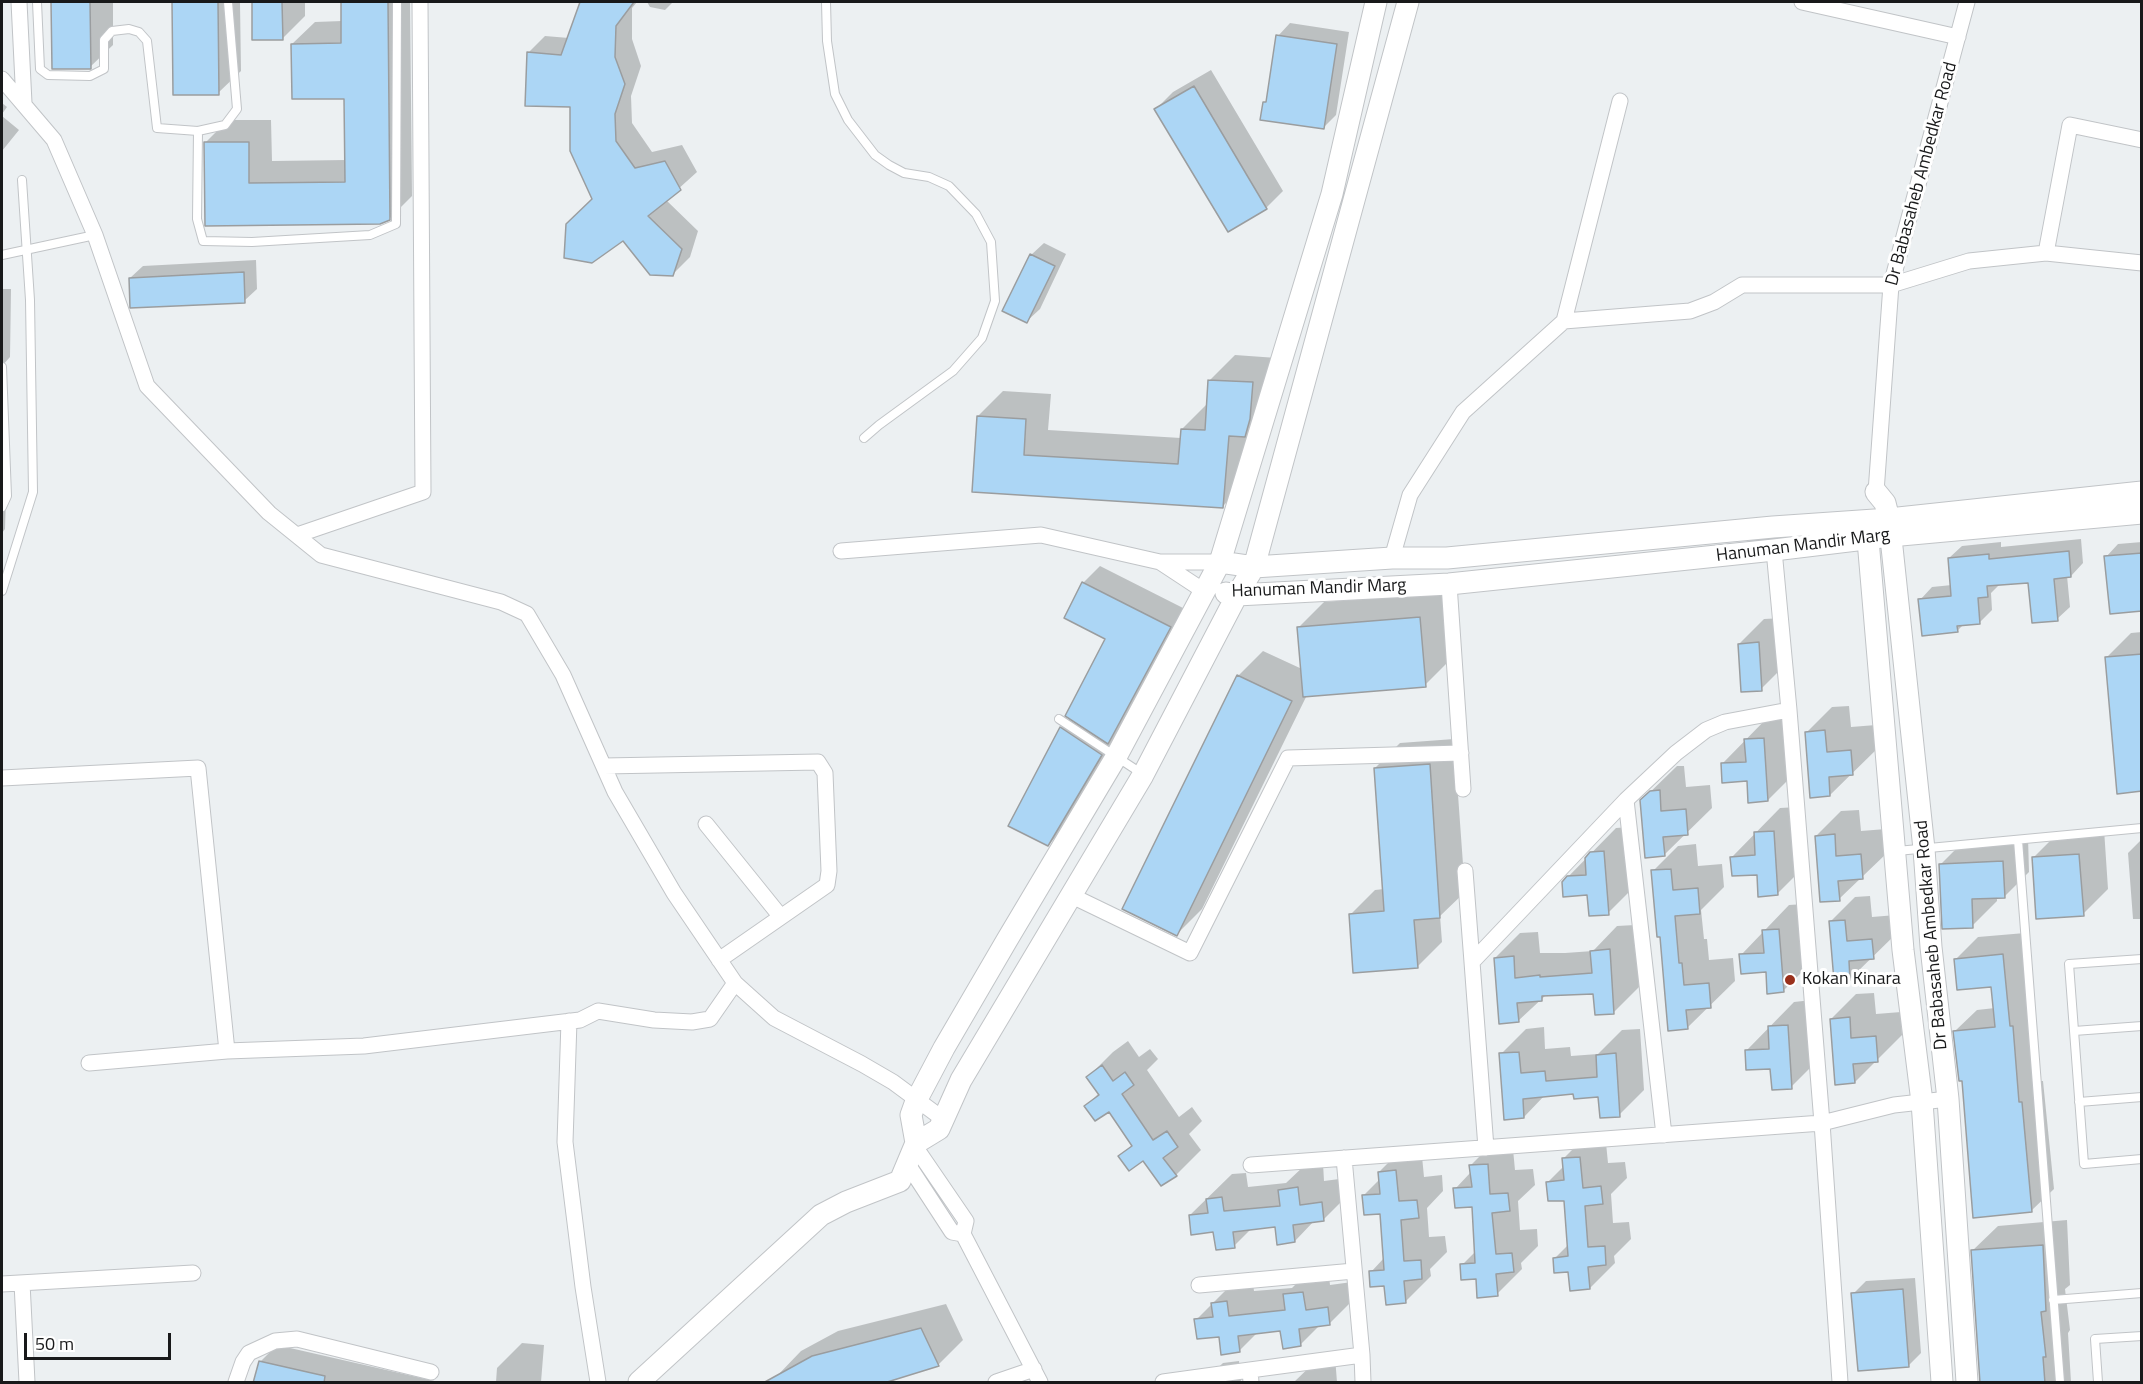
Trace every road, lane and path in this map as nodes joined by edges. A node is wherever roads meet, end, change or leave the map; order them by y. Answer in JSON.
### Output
{"nodes":[{"id":1,"x":19,"y":2,"type":"edge"},
{"id":2,"x":37,"y":2,"type":"edge"},
{"id":3,"x":228,"y":2,"type":"edge"},
{"id":4,"x":397,"y":2,"type":"edge"},
{"id":5,"x":420,"y":2,"type":"edge"},
{"id":6,"x":826,"y":2,"type":"edge"},
{"id":7,"x":1376,"y":2,"type":"edge"},
{"id":8,"x":1408,"y":2,"type":"edge"},
{"id":9,"x":1802,"y":2,"type":"edge"},
{"id":10,"x":1967,"y":2,"type":"edge"},
{"id":11,"x":1838,"y":5,"type":"edge"},
{"id":12,"x":1958,"y":38,"type":"junction"},
{"id":13,"x":2,"y":79,"type":"edge"},
{"id":14,"x":1620,"y":101,"type":"dead end"},
{"id":15,"x":24,"y":103,"type":"junction"},
{"id":16,"x":198,"y":131,"type":"junction"},
{"id":17,"x":2142,"y":140,"type":"edge"},
{"id":18,"x":22,"y":180,"type":"dead end"},
{"id":19,"x":95,"y":235,"type":"junction"},
{"id":20,"x":26,"y":250,"type":"junction"},
{"id":21,"x":2046,"y":253,"type":"junction"},
{"id":22,"x":2,"y":255,"type":"edge"},
{"id":23,"x":2142,"y":263,"type":"edge"},
{"id":24,"x":1891,"y":285,"type":"junction"},
{"id":25,"x":1564,"y":321,"type":"junction"},
{"id":26,"x":2,"y":367,"type":"edge"},
{"id":27,"x":864,"y":438,"type":"dead end"},
{"id":28,"x":1876,"y":492,"type":"junction"},
{"id":29,"x":2142,"y":492,"type":"edge"},
{"id":30,"x":2,"y":507,"type":"edge"},
{"id":31,"x":2142,"y":513,"type":"edge"},
{"id":32,"x":1890,"y":528,"type":"junction"},
{"id":33,"x":1868,"y":530,"type":"junction"},
{"id":34,"x":297,"y":535,"type":"junction"},
{"id":35,"x":841,"y":550,"type":"dead end"},
{"id":36,"x":1774,"y":550,"type":"junction"},
{"id":37,"x":1392,"y":558,"type":"junction"},
{"id":38,"x":1160,"y":562,"type":"junction"},
{"id":39,"x":1220,"y":562,"type":"junction"},
{"id":40,"x":1331,"y":562,"type":"junction"},
{"id":41,"x":1254,"y":567,"type":"junction"},
{"id":42,"x":1449,"y":584,"type":"junction"},
{"id":43,"x":2,"y":591,"type":"edge"},
{"id":44,"x":1204,"y":591,"type":"junction"},
{"id":45,"x":1330,"y":591,"type":"junction"},
{"id":46,"x":1237,"y":595,"type":"junction"},
{"id":47,"x":1789,"y":710,"type":"junction"},
{"id":48,"x":1059,"y":719,"type":"dead end"},
{"id":49,"x":1461,"y":753,"type":"junction"},
{"id":50,"x":1116,"y":757,"type":"junction"},
{"id":51,"x":604,"y":766,"type":"junction"},
{"id":52,"x":1143,"y":775,"type":"junction"},
{"id":53,"x":2,"y":778,"type":"edge"},
{"id":54,"x":1463,"y":789,"type":"dead end"},
{"id":55,"x":1626,"y":800,"type":"junction"},
{"id":56,"x":706,"y":824,"type":"dead end"},
{"id":57,"x":2142,"y":828,"type":"edge"},
{"id":58,"x":2018,"y":840,"type":"junction"},
{"id":59,"x":1924,"y":849,"type":"junction"},
{"id":60,"x":1896,"y":851,"type":"junction"},
{"id":61,"x":1465,"y":870,"type":"dead end"},
{"id":62,"x":1070,"y":895,"type":"junction"},
{"id":63,"x":781,"y":917,"type":"junction"},
{"id":64,"x":1931,"y":947,"type":"junction"},
{"id":65,"x":1903,"y":950,"type":"junction"},
{"id":66,"x":2142,"y":959,"type":"edge"},
{"id":67,"x":719,"y":960,"type":"junction"},
{"id":68,"x":1472,"y":962,"type":"junction"},
{"id":69,"x":735,"y":983,"type":"junction"},
{"id":70,"x":569,"y":1021,"type":"junction"},
{"id":71,"x":2142,"y":1026,"type":"edge"},
{"id":72,"x":2074,"y":1031,"type":"junction"},
{"id":73,"x":227,"y":1051,"type":"junction"},
{"id":74,"x":89,"y":1063,"type":"dead end"},
{"id":75,"x":2142,"y":1097,"type":"edge"},
{"id":76,"x":1948,"y":1099,"type":"junction"},
{"id":77,"x":916,"y":1101,"type":"junction"},
{"id":78,"x":1922,"y":1102,"type":"junction"},
{"id":79,"x":2079,"y":1102,"type":"junction"},
{"id":80,"x":943,"y":1119,"type":"junction"},
{"id":81,"x":1822,"y":1124,"type":"junction"},
{"id":82,"x":1664,"y":1135,"type":"junction"},
{"id":83,"x":1486,"y":1148,"type":"junction"},
{"id":84,"x":912,"y":1151,"type":"junction"},
{"id":85,"x":1344,"y":1158,"type":"junction"},
{"id":86,"x":2142,"y":1160,"type":"edge"},
{"id":87,"x":1251,"y":1165,"type":"dead end"},
{"id":88,"x":1354,"y":1272,"type":"junction"},
{"id":89,"x":193,"y":1273,"type":"dead end"},
{"id":90,"x":22,"y":1283,"type":"junction"},
{"id":91,"x":2,"y":1284,"type":"edge"},
{"id":92,"x":1199,"y":1285,"type":"dead end"},
{"id":93,"x":2142,"y":1293,"type":"edge"},
{"id":94,"x":2054,"y":1300,"type":"junction"},
{"id":95,"x":2142,"y":1336,"type":"edge"},
{"id":96,"x":1362,"y":1355,"type":"junction"},
{"id":97,"x":431,"y":1372,"type":"dead end"},
{"id":98,"x":1037,"y":1376,"type":"edge"},
{"id":99,"x":1250,"y":1376,"type":"edge"},
{"id":100,"x":1163,"y":1382,"type":"edge"},
{"id":101,"x":27,"y":1383,"type":"edge"},
{"id":102,"x":236,"y":1383,"type":"edge"},
{"id":103,"x":598,"y":1383,"type":"edge"},
{"id":104,"x":639,"y":1383,"type":"edge"},
{"id":105,"x":996,"y":1383,"type":"edge"},
{"id":106,"x":1363,"y":1383,"type":"edge"},
{"id":107,"x":1840,"y":1383,"type":"edge"},
{"id":108,"x":1942,"y":1383,"type":"edge"},
{"id":109,"x":1966,"y":1383,"type":"edge"},
{"id":110,"x":2060,"y":1383,"type":"edge"},
{"id":111,"x":2098,"y":1383,"type":"edge"}],
"edges":[{"from":1,"to":15,"type":"street"},
{"from":2,"to":16,"type":"lane"},
{"from":3,"to":16,"type":"lane"},
{"from":4,"to":16,"type":"lane"},
{"from":5,"to":34,"type":"street"},
{"from":6,"to":27,"type":"lane"},
{"from":7,"to":39,"type":"main road"},
{"from":8,"to":41,"type":"main road"},
{"from":9,"to":11,"type":"street"},
{"from":10,"to":12,"type":"street","name":"Dr Babasaheb Ambedkar Road"},
{"from":11,"to":12,"type":"street"},
{"from":12,"to":24,"type":"street","name":"Dr Babasaheb Ambedkar Road"},
{"from":13,"to":15,"type":"street"},
{"from":14,"to":25,"type":"street"},
{"from":15,"to":19,"type":"street"},
{"from":17,"to":21,"type":"street"},
{"from":18,"to":20,"type":"lane"},
{"from":19,"to":20,"type":"lane"},
{"from":19,"to":34,"type":"street"},
{"from":20,"to":22,"type":"lane"},
{"from":20,"to":43,"type":"lane"},
{"from":21,"to":23,"type":"street"},
{"from":21,"to":24,"type":"street"},
{"from":24,"to":25,"type":"street"},
{"from":24,"to":28,"type":"street","name":"Dr Babasaheb Ambedkar Road"},
{"from":25,"to":37,"type":"street"},
{"from":26,"to":30,"type":"lane"},
{"from":28,"to":32,"type":"main road","name":"Dr Babasaheb Ambedkar Road"},
{"from":28,"to":33,"type":"main road","name":"Dr Babasaheb Ambedkar Road"},
{"from":29,"to":32,"type":"main road"},
{"from":31,"to":32,"type":"main road","name":"Hanuman Mandir Marg"},
{"from":32,"to":33,"type":"main road","name":"Hanuman Mandir Marg"},
{"from":32,"to":59,"type":"main road","name":"Dr Babasaheb Ambedkar Road"},
{"from":33,"to":36,"type":"main road","name":"Hanuman Mandir Marg"},
{"from":33,"to":37,"type":"main road","name":"Hanuman Mandir Marg"},
{"from":33,"to":60,"type":"main road","name":"Dr Babasaheb Ambedkar Road"},
{"from":34,"to":51,"type":"street"},
{"from":35,"to":38,"type":"street"},
{"from":36,"to":42,"type":"main road","name":"Hanuman Mandir Marg"},
{"from":36,"to":47,"type":"street"},
{"from":37,"to":40,"type":"main road","name":"Hanuman Mandir Marg"},
{"from":38,"to":39,"type":"street","name":"Hanuman Mandir Marg"},
{"from":38,"to":44,"type":"street","name":"Hanuman Mandir Marg"},
{"from":39,"to":41,"type":"main road","name":"Hanuman Mandir Marg"},
{"from":39,"to":44,"type":"main road"},
{"from":40,"to":41,"type":"main road","name":"Hanuman Mandir Marg"},
{"from":40,"to":45,"type":"main road"},
{"from":41,"to":46,"type":"main road"},
{"from":42,"to":45,"type":"main road","name":"Hanuman Mandir Marg"},
{"from":42,"to":49,"type":"street"},
{"from":44,"to":46,"type":"main road","name":"Hanuman Mandir Marg"},
{"from":44,"to":50,"type":"main road"},
{"from":45,"to":46,"type":"main road","name":"Hanuman Mandir Marg"},
{"from":46,"to":52,"type":"main road"},
{"from":47,"to":55,"type":"street"},
{"from":47,"to":81,"type":"street"},
{"from":48,"to":50,"type":"lane"},
{"from":49,"to":54,"type":"street"},
{"from":49,"to":62,"type":"street"},
{"from":50,"to":52,"type":"lane"},
{"from":50,"to":77,"type":"main road"},
{"from":51,"to":63,"type":"street"},
{"from":51,"to":67,"type":"street"},
{"from":52,"to":62,"type":"main road"},
{"from":53,"to":73,"type":"street"},
{"from":55,"to":68,"type":"street"},
{"from":55,"to":82,"type":"street"},
{"from":56,"to":63,"type":"street"},
{"from":57,"to":58,"type":"lane"},
{"from":58,"to":59,"type":"lane"},
{"from":58,"to":94,"type":"lane"},
{"from":59,"to":60,"type":"lane"},
{"from":59,"to":64,"type":"main road","name":"Dr Babasaheb Ambedkar Road"},
{"from":60,"to":65,"type":"main road","name":"Dr Babasaheb Ambedkar Road"},
{"from":61,"to":68,"type":"street"},
{"from":62,"to":80,"type":"main road"},
{"from":63,"to":67,"type":"street"},
{"from":64,"to":65,"type":"main road"},
{"from":64,"to":76,"type":"main road","name":"Dr Babasaheb Ambedkar Road"},
{"from":65,"to":78,"type":"main road","name":"Dr Babasaheb Ambedkar Road"},
{"from":66,"to":72,"type":"lane"},
{"from":67,"to":69,"type":"street"},
{"from":68,"to":83,"type":"street"},
{"from":69,"to":70,"type":"street"},
{"from":69,"to":77,"type":"street"},
{"from":70,"to":73,"type":"street"},
{"from":70,"to":103,"type":"street"},
{"from":71,"to":72,"type":"lane"},
{"from":72,"to":79,"type":"lane"},
{"from":73,"to":74,"type":"street"},
{"from":75,"to":79,"type":"lane"},
{"from":76,"to":78,"type":"street"},
{"from":76,"to":109,"type":"main road","name":"Dr Babasaheb Ambedkar Road"},
{"from":77,"to":80,"type":"street"},
{"from":77,"to":84,"type":"main road"},
{"from":78,"to":81,"type":"street"},
{"from":78,"to":108,"type":"main road","name":"Dr Babasaheb Ambedkar Road"},
{"from":79,"to":86,"type":"lane"},
{"from":80,"to":84,"type":"main road"},
{"from":81,"to":82,"type":"street"},
{"from":81,"to":107,"type":"street"},
{"from":82,"to":83,"type":"street"},
{"from":83,"to":85,"type":"street"},
{"from":84,"to":98,"type":"street"},
{"from":84,"to":104,"type":"main road"},
{"from":85,"to":87,"type":"street"},
{"from":85,"to":88,"type":"street"},
{"from":88,"to":92,"type":"street"},
{"from":88,"to":96,"type":"street"},
{"from":89,"to":90,"type":"street"},
{"from":90,"to":91,"type":"street"},
{"from":90,"to":101,"type":"street"},
{"from":93,"to":94,"type":"lane"},
{"from":94,"to":110,"type":"lane"},
{"from":95,"to":111,"type":"lane"},
{"from":96,"to":99,"type":"street"},
{"from":96,"to":106,"type":"street"},
{"from":97,"to":102,"type":"street"},
{"from":98,"to":105,"type":"street"},
{"from":99,"to":100,"type":"street"}]}
